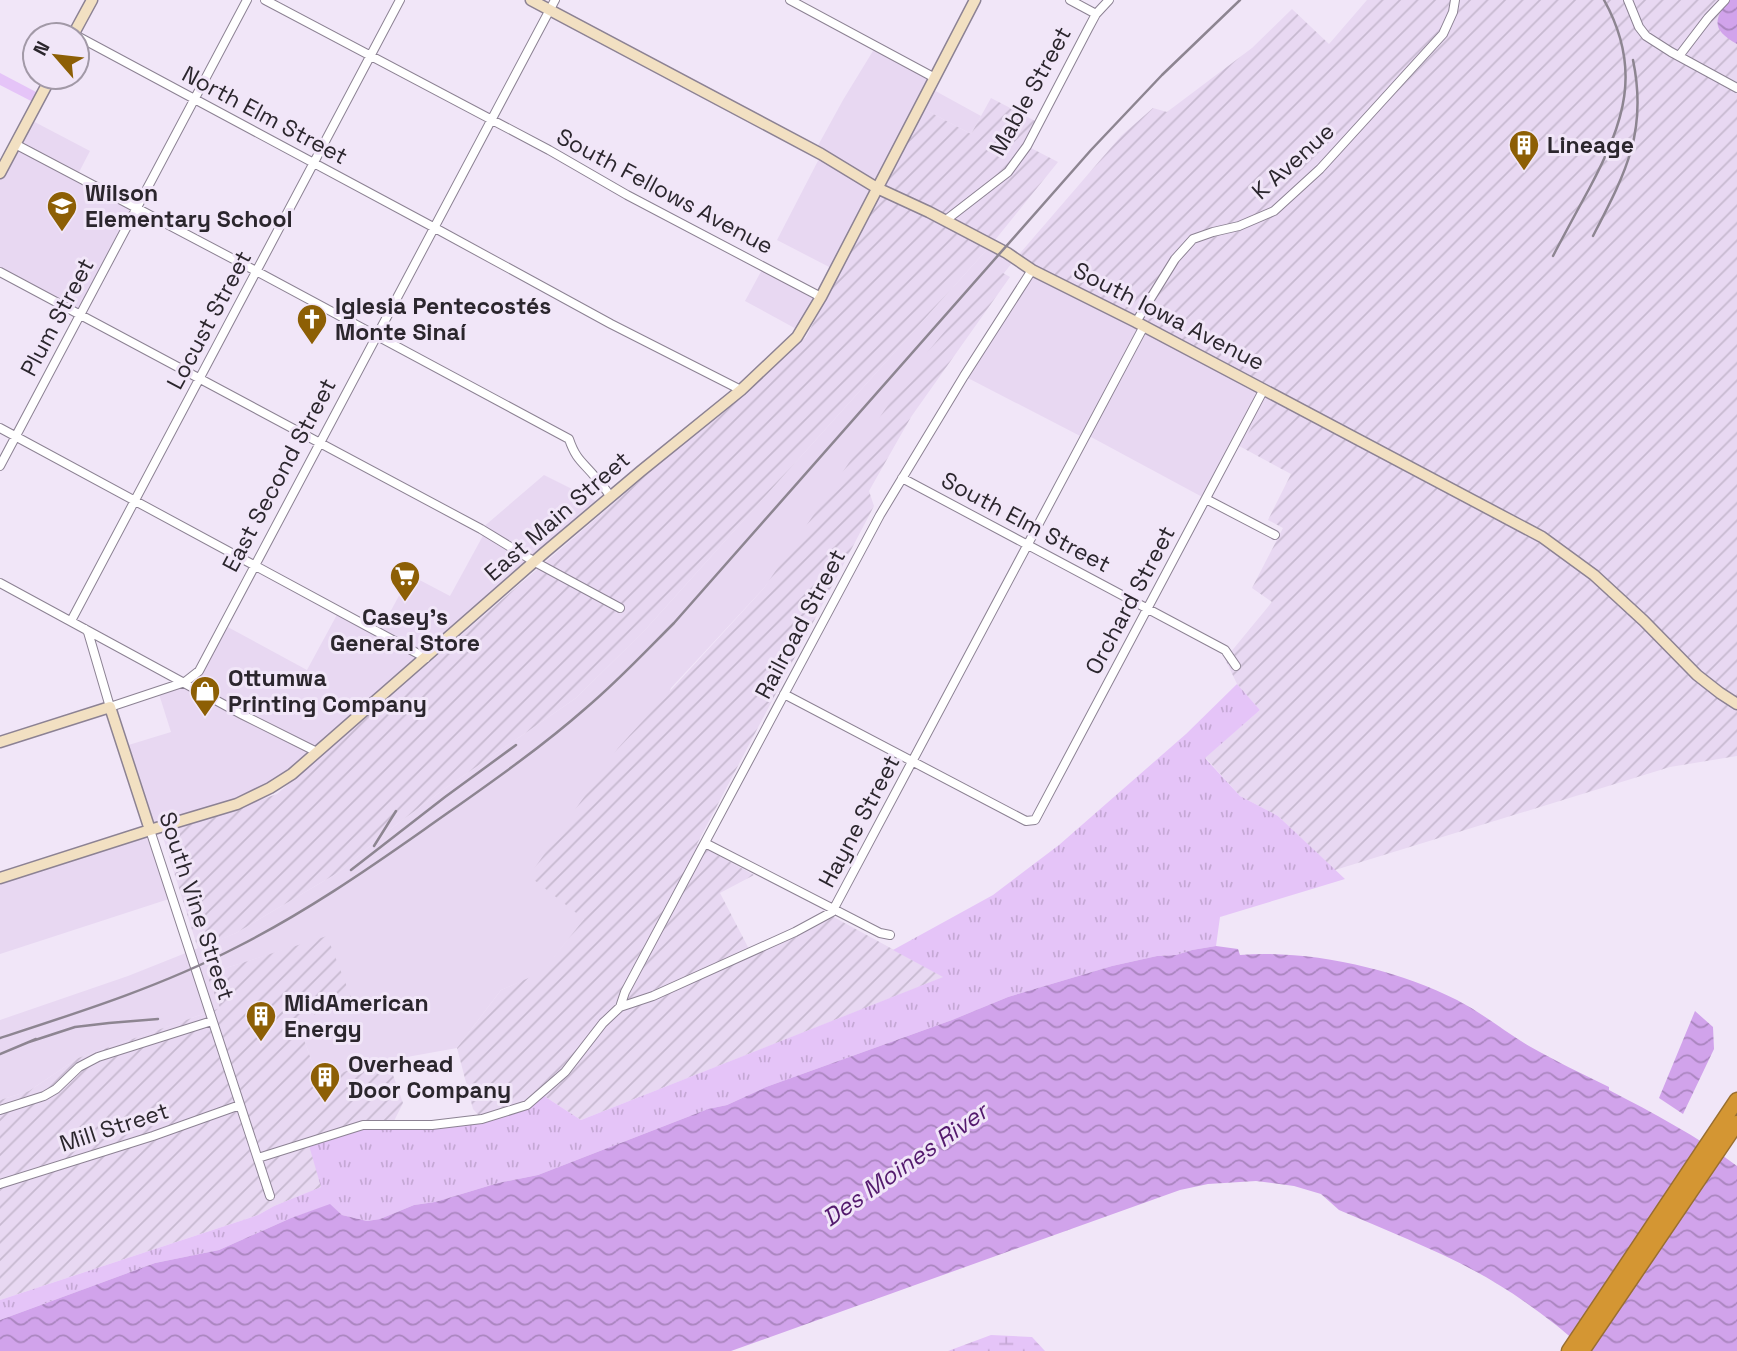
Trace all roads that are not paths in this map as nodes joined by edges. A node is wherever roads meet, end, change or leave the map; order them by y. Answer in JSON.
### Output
{"nodes":[{"id":1,"x":92,"y":0,"type":"edge"},
{"id":2,"x":247,"y":0,"type":"edge"},
{"id":3,"x":265,"y":0,"type":"edge"},
{"id":4,"x":400,"y":0,"type":"edge"},
{"id":5,"x":531,"y":0,"type":"edge"},
{"id":6,"x":790,"y":0,"type":"edge"},
{"id":7,"x":975,"y":0,"type":"edge"},
{"id":8,"x":1070,"y":0,"type":"edge"},
{"id":9,"x":1109,"y":0,"type":"edge"},
{"id":10,"x":1455,"y":0,"type":"edge"},
{"id":11,"x":1628,"y":0,"type":"edge"},
{"id":12,"x":1725,"y":0,"type":"edge"},
{"id":13,"x":553,"y":5,"type":"edge"},
{"id":14,"x":1096,"y":14,"type":"junction"},
{"id":15,"x":82,"y":21,"type":"edge"},
{"id":16,"x":91,"y":44,"type":"edge"},
{"id":17,"x":370,"y":56,"type":"junction"},
{"id":18,"x":1679,"y":56,"type":"junction"},
{"id":19,"x":934,"y":78,"type":"junction"},
{"id":20,"x":1737,"y":88,"type":"edge"},
{"id":21,"x":44,"y":91,"type":"edge"},
{"id":22,"x":195,"y":99,"type":"junction"},
{"id":23,"x":491,"y":120,"type":"junction"},
{"id":24,"x":15,"y":145,"type":"junction"},
{"id":25,"x":314,"y":163,"type":"junction"},
{"id":26,"x":0,"y":173,"type":"edge"},
{"id":27,"x":877,"y":188,"type":"junction"},
{"id":28,"x":137,"y":208,"type":"junction"},
{"id":29,"x":946,"y":220,"type":"junction"},
{"id":30,"x":435,"y":228,"type":"junction"},
{"id":31,"x":1032,"y":270,"type":"junction"},
{"id":32,"x":256,"y":271,"type":"junction"},
{"id":33,"x":0,"y":272,"type":"edge"},
{"id":34,"x":821,"y":297,"type":"junction"},
{"id":35,"x":80,"y":315,"type":"junction"},
{"id":36,"x":1140,"y":324,"type":"junction"},
{"id":37,"x":377,"y":336,"type":"junction"},
{"id":38,"x":199,"y":379,"type":"junction"},
{"id":39,"x":1264,"y":389,"type":"junction"},
{"id":40,"x":741,"y":390,"type":"junction"},
{"id":41,"x":0,"y":428,"type":"edge"},
{"id":42,"x":16,"y":436,"type":"junction"},
{"id":43,"x":320,"y":444,"type":"junction"},
{"id":44,"x":0,"y":466,"type":"edge"},
{"id":45,"x":902,"y":478,"type":"junction"},
{"id":46,"x":611,"y":497,"type":"junction"},
{"id":47,"x":1206,"y":499,"type":"junction"},
{"id":48,"x":135,"y":500,"type":"junction"},
{"id":49,"x":1275,"y":535,"type":"dead end"},
{"id":50,"x":1027,"y":544,"type":"junction"},
{"id":51,"x":535,"y":562,"type":"junction"},
{"id":52,"x":255,"y":564,"type":"junction"},
{"id":53,"x":0,"y":583,"type":"edge"},
{"id":54,"x":620,"y":608,"type":"dead end"},
{"id":55,"x":1147,"y":608,"type":"junction"},
{"id":56,"x":71,"y":621,"type":"junction"},
{"id":57,"x":85,"y":629,"type":"junction"},
{"id":58,"x":426,"y":657,"type":"junction"},
{"id":59,"x":1236,"y":666,"type":"dead end"},
{"id":60,"x":185,"y":682,"type":"junction"},
{"id":61,"x":784,"y":694,"type":"junction"},
{"id":62,"x":1737,"y":704,"type":"edge"},
{"id":63,"x":110,"y":707,"type":"junction"},
{"id":64,"x":0,"y":742,"type":"edge"},
{"id":65,"x":317,"y":752,"type":"junction"},
{"id":66,"x":912,"y":761,"type":"junction"},
{"id":67,"x":150,"y":830,"type":"junction"},
{"id":68,"x":705,"y":843,"type":"junction"},
{"id":69,"x":0,"y":878,"type":"edge"},
{"id":70,"x":834,"y":909,"type":"junction"},
{"id":71,"x":890,"y":935,"type":"dead end"},
{"id":72,"x":620,"y":1007,"type":"junction"},
{"id":73,"x":212,"y":1021,"type":"junction"},
{"id":74,"x":1737,"y":1100,"type":"edge"},
{"id":75,"x":240,"y":1105,"type":"junction"},
{"id":76,"x":0,"y":1110,"type":"edge"},
{"id":77,"x":1730,"y":1127,"type":"edge"},
{"id":78,"x":258,"y":1158,"type":"junction"},
{"id":79,"x":0,"y":1184,"type":"edge"},
{"id":80,"x":270,"y":1196,"type":"dead end"},
{"id":81,"x":1570,"y":1351,"type":"edge"},
{"id":82,"x":1582,"y":1351,"type":"edge"}],
"edges":[{"from":1,"to":15,"type":"main road"},
{"from":2,"to":22,"type":"street","name":"Plum Street"},
{"from":3,"to":17,"type":"street","name":"South Fellows Avenue"},
{"from":4,"to":17,"type":"street","name":"Locust Street"},
{"from":5,"to":13,"type":"main road","name":"South Iowa Avenue"},
{"from":6,"to":19,"type":"street"},
{"from":7,"to":19,"type":"main road","name":"East Main Street"},
{"from":8,"to":14,"type":"street"},
{"from":9,"to":14,"type":"street","name":"Mable Street"},
{"from":10,"to":36,"type":"street","name":"K Avenue"},
{"from":11,"to":18,"type":"street"},
{"from":12,"to":18,"type":"street"},
{"from":13,"to":23,"type":"street","name":"East Second Street"},
{"from":13,"to":27,"type":"main road","name":"South Iowa Avenue"},
{"from":14,"to":29,"type":"street","name":"Mable Street"},
{"from":16,"to":22,"type":"street","name":"North Elm Street"},
{"from":17,"to":23,"type":"street","name":"South Fellows Avenue"},
{"from":17,"to":25,"type":"street","name":"Locust Street"},
{"from":18,"to":20,"type":"street"},
{"from":19,"to":27,"type":"main road","name":"East Main Street"},
{"from":21,"to":24,"type":"main road"},
{"from":22,"to":25,"type":"street","name":"North Elm Street"},
{"from":22,"to":28,"type":"street","name":"Plum Street"},
{"from":23,"to":30,"type":"street","name":"East Second Street"},
{"from":23,"to":34,"type":"street","name":"South Fellows Avenue"},
{"from":24,"to":26,"type":"main road"},
{"from":24,"to":28,"type":"street"},
{"from":25,"to":30,"type":"street","name":"North Elm Street"},
{"from":25,"to":32,"type":"street","name":"Locust Street"},
{"from":27,"to":29,"type":"main road","name":"South Iowa Avenue"},
{"from":27,"to":34,"type":"main road","name":"East Main Street"},
{"from":28,"to":32,"type":"street"},
{"from":28,"to":35,"type":"street","name":"Plum Street"},
{"from":29,"to":31,"type":"main road","name":"South Iowa Avenue"},
{"from":30,"to":37,"type":"street","name":"East Second Street"},
{"from":30,"to":40,"type":"street"},
{"from":31,"to":36,"type":"main road","name":"South Iowa Avenue"},
{"from":31,"to":45,"type":"street","name":"Railroad Street"},
{"from":32,"to":37,"type":"street"},
{"from":32,"to":38,"type":"street","name":"Locust Street"},
{"from":33,"to":35,"type":"street"},
{"from":34,"to":40,"type":"main road","name":"East Main Street"},
{"from":35,"to":38,"type":"street"},
{"from":35,"to":42,"type":"street","name":"Plum Street"},
{"from":36,"to":39,"type":"main road","name":"South Iowa Avenue"},
{"from":36,"to":50,"type":"street","name":"Hayne Street"},
{"from":37,"to":43,"type":"street","name":"East Second Street"},
{"from":37,"to":46,"type":"street"},
{"from":38,"to":43,"type":"street"},
{"from":38,"to":48,"type":"street","name":"Locust Street"},
{"from":39,"to":47,"type":"street","name":"Orchard Street"},
{"from":39,"to":62,"type":"main road","name":"South Iowa Avenue"},
{"from":40,"to":46,"type":"main road","name":"East Main Street"},
{"from":41,"to":42,"type":"street"},
{"from":42,"to":44,"type":"street","name":"Plum Street"},
{"from":42,"to":48,"type":"street"},
{"from":43,"to":51,"type":"street"},
{"from":43,"to":52,"type":"street","name":"East Second Street"},
{"from":45,"to":50,"type":"street","name":"South Elm Street"},
{"from":45,"to":61,"type":"street","name":"Railroad Street"},
{"from":46,"to":51,"type":"main road","name":"East Main Street"},
{"from":47,"to":49,"type":"street"},
{"from":47,"to":55,"type":"street","name":"Orchard Street"},
{"from":48,"to":52,"type":"street"},
{"from":48,"to":56,"type":"street","name":"Locust Street"},
{"from":50,"to":55,"type":"street","name":"South Elm Street"},
{"from":50,"to":66,"type":"street","name":"Hayne Street"},
{"from":51,"to":54,"type":"street"},
{"from":51,"to":58,"type":"main road","name":"East Main Street"},
{"from":52,"to":58,"type":"street"},
{"from":52,"to":60,"type":"street","name":"East Second Street"},
{"from":53,"to":56,"type":"street"},
{"from":55,"to":59,"type":"street","name":"South Elm Street"},
{"from":55,"to":66,"type":"street","name":"Orchard Street"},
{"from":56,"to":57,"type":"street"},
{"from":57,"to":60,"type":"street"},
{"from":57,"to":63,"type":"street","name":"South Vine Street"},
{"from":58,"to":65,"type":"main road","name":"East Main Street"},
{"from":60,"to":63,"type":"street"},
{"from":60,"to":65,"type":"street"},
{"from":61,"to":66,"type":"street"},
{"from":61,"to":68,"type":"street","name":"Railroad Street"},
{"from":63,"to":64,"type":"main road"},
{"from":63,"to":67,"type":"main road","name":"South Vine Street"},
{"from":65,"to":67,"type":"main road","name":"East Main Street"},
{"from":66,"to":70,"type":"street","name":"Hayne Street"},
{"from":67,"to":69,"type":"main road","name":"East Main Street"},
{"from":67,"to":73,"type":"street","name":"South Vine Street"},
{"from":68,"to":70,"type":"street"},
{"from":68,"to":72,"type":"street","name":"Railroad Street"},
{"from":70,"to":71,"type":"street"},
{"from":70,"to":72,"type":"street","name":"Hayne Street"},
{"from":72,"to":78,"type":"street","name":"Hayne Street"},
{"from":73,"to":75,"type":"street","name":"South Vine Street"},
{"from":73,"to":76,"type":"street"},
{"from":74,"to":77,"type":"highway"},
{"from":75,"to":78,"type":"street","name":"South Vine Street"},
{"from":75,"to":79,"type":"street","name":"Mill Street"},
{"from":77,"to":81,"type":"highway"},
{"from":77,"to":82,"type":"highway"},
{"from":78,"to":80,"type":"street","name":"South Vine Street"}]}
